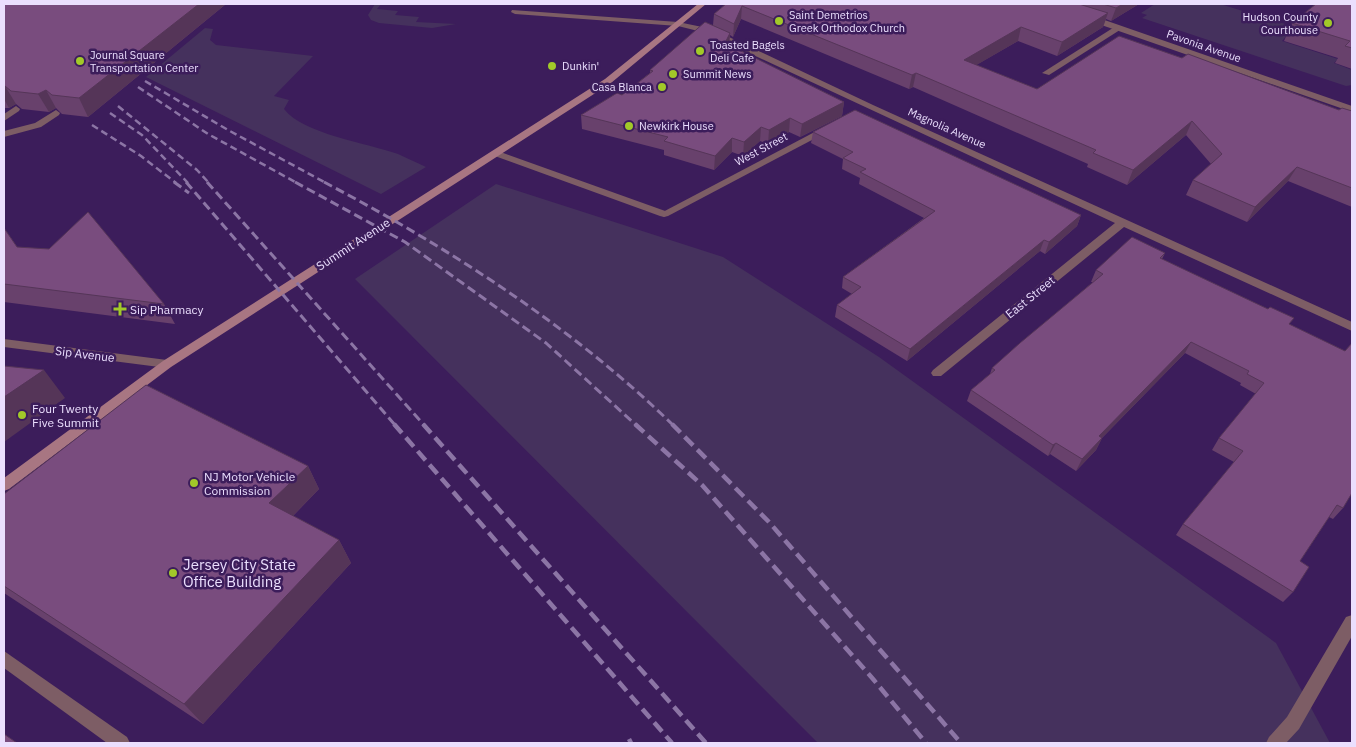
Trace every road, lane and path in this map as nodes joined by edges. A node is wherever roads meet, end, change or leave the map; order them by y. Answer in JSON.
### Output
{"nodes":[{"id":1,"x":702,"y":4,"type":"edge"},
{"id":2,"x":515,"y":12,"type":"dead end"},
{"id":3,"x":1083,"y":16,"type":"edge"},
{"id":4,"x":678,"y":24,"type":"junction"},
{"id":5,"x":1119,"y":28,"type":"junction"},
{"id":6,"x":1046,"y":73,"type":"dead end"},
{"id":7,"x":870,"y":107,"type":"junction"},
{"id":8,"x":16,"y":109,"type":"edge"},
{"id":9,"x":1352,"y":109,"type":"edge"},
{"id":10,"x":56,"y":113,"type":"edge"},
{"id":11,"x":857,"y":113,"type":"edge"},
{"id":12,"x":4,"y":118,"type":"edge"},
{"id":13,"x":832,"y":127,"type":"edge"},
{"id":14,"x":4,"y":134,"type":"edge"},
{"id":15,"x":495,"y":153,"type":"junction"},
{"id":16,"x":1123,"y":222,"type":"junction"},
{"id":17,"x":1352,"y":327,"type":"edge"},
{"id":18,"x":4,"y":344,"type":"edge"},
{"id":19,"x":167,"y":364,"type":"junction"},
{"id":20,"x":937,"y":373,"type":"dead end"},
{"id":21,"x":4,"y":485,"type":"edge"},
{"id":22,"x":1352,"y":622,"type":"edge"},
{"id":23,"x":4,"y":659,"type":"edge"},
{"id":24,"x":121,"y":743,"type":"edge"},
{"id":25,"x":1275,"y":743,"type":"edge"}],
"edges":[{"from":1,"to":4,"type":"main road","name":"Summit Avenue"},
{"from":2,"to":4,"type":"street","name":"Magnolia Avenue"},
{"from":3,"to":5,"type":"street","name":"Pavonia Avenue"},
{"from":4,"to":7,"type":"street","name":"Magnolia Avenue"},
{"from":4,"to":15,"type":"main road","name":"Summit Avenue"},
{"from":5,"to":6,"type":"street"},
{"from":5,"to":9,"type":"street","name":"Pavonia Avenue"},
{"from":7,"to":11,"type":"street"},
{"from":7,"to":16,"type":"street","name":"Magnolia Avenue"},
{"from":8,"to":12,"type":"street"},
{"from":10,"to":14,"type":"street"},
{"from":13,"to":15,"type":"street","name":"West Street"},
{"from":15,"to":19,"type":"main road","name":"Summit Avenue"},
{"from":16,"to":17,"type":"street","name":"Magnolia Avenue"},
{"from":16,"to":20,"type":"street","name":"East Street"},
{"from":18,"to":19,"type":"street","name":"Sip Avenue"},
{"from":19,"to":21,"type":"main road","name":"Summit Avenue"},
{"from":22,"to":25,"type":"street"},
{"from":23,"to":24,"type":"street"}]}
